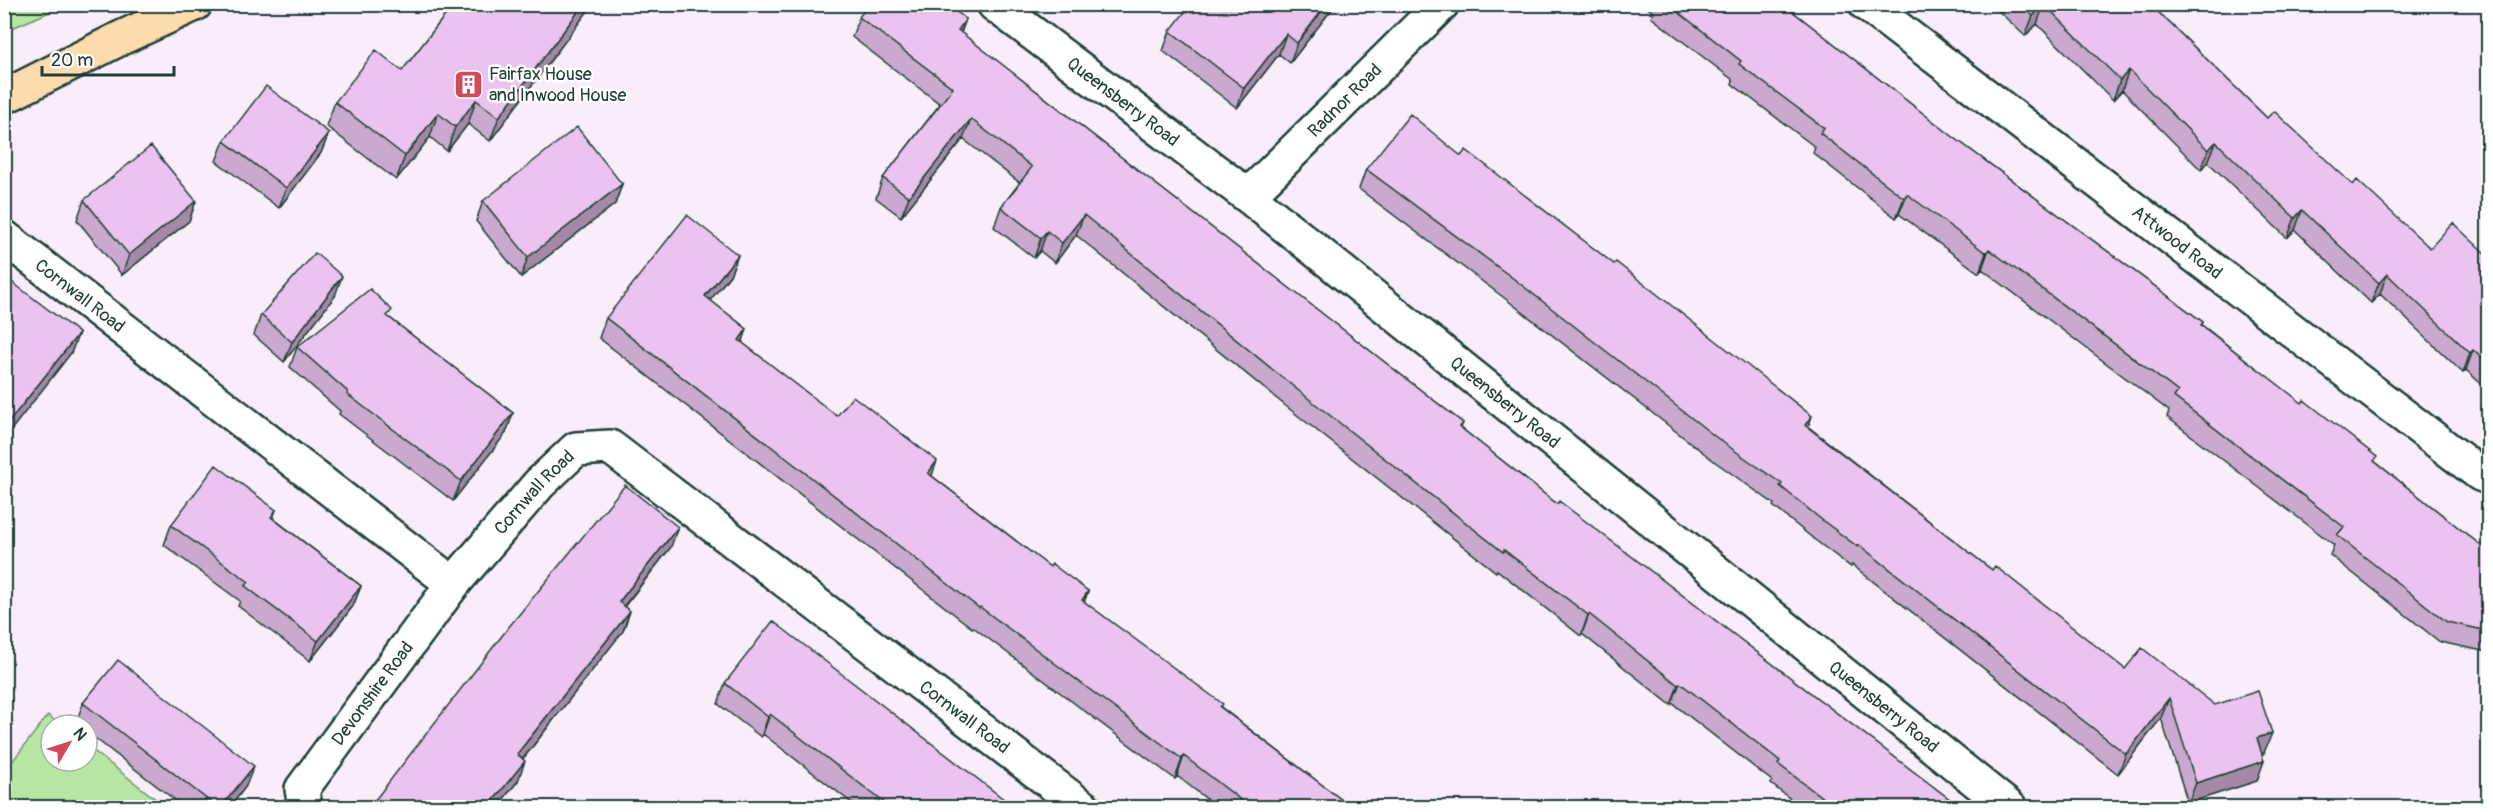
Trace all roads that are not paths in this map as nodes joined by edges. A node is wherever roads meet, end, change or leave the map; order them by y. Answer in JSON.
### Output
{"nodes":[{"id":1,"x":195,"y":4,"type":"edge"},
{"id":2,"x":994,"y":4,"type":"edge"},
{"id":3,"x":1442,"y":4,"type":"edge"},
{"id":4,"x":1866,"y":4,"type":"edge"},
{"id":5,"x":4,"y":98,"type":"edge"},
{"id":6,"x":1248,"y":196,"type":"junction"},
{"id":7,"x":4,"y":237,"type":"edge"},
{"id":8,"x":2488,"y":477,"type":"edge"},
{"id":9,"x":453,"y":584,"type":"junction"},
{"id":10,"x":305,"y":807,"type":"edge"},
{"id":11,"x":1084,"y":807,"type":"edge"},
{"id":12,"x":2010,"y":807,"type":"edge"}],
"edges":[{"from":1,"to":5,"type":"main road"},
{"from":2,"to":6,"type":"street","name":"Queensberry Road"},
{"from":3,"to":6,"type":"street","name":"Radnor Road"},
{"from":4,"to":8,"type":"street","name":"Attwood Road"},
{"from":6,"to":12,"type":"street","name":"Queensberry Road"},
{"from":7,"to":9,"type":"street","name":"Cornwall Road"},
{"from":9,"to":10,"type":"street","name":"Devonshire Road"},
{"from":9,"to":11,"type":"street","name":"Cornwall Road"}]}
